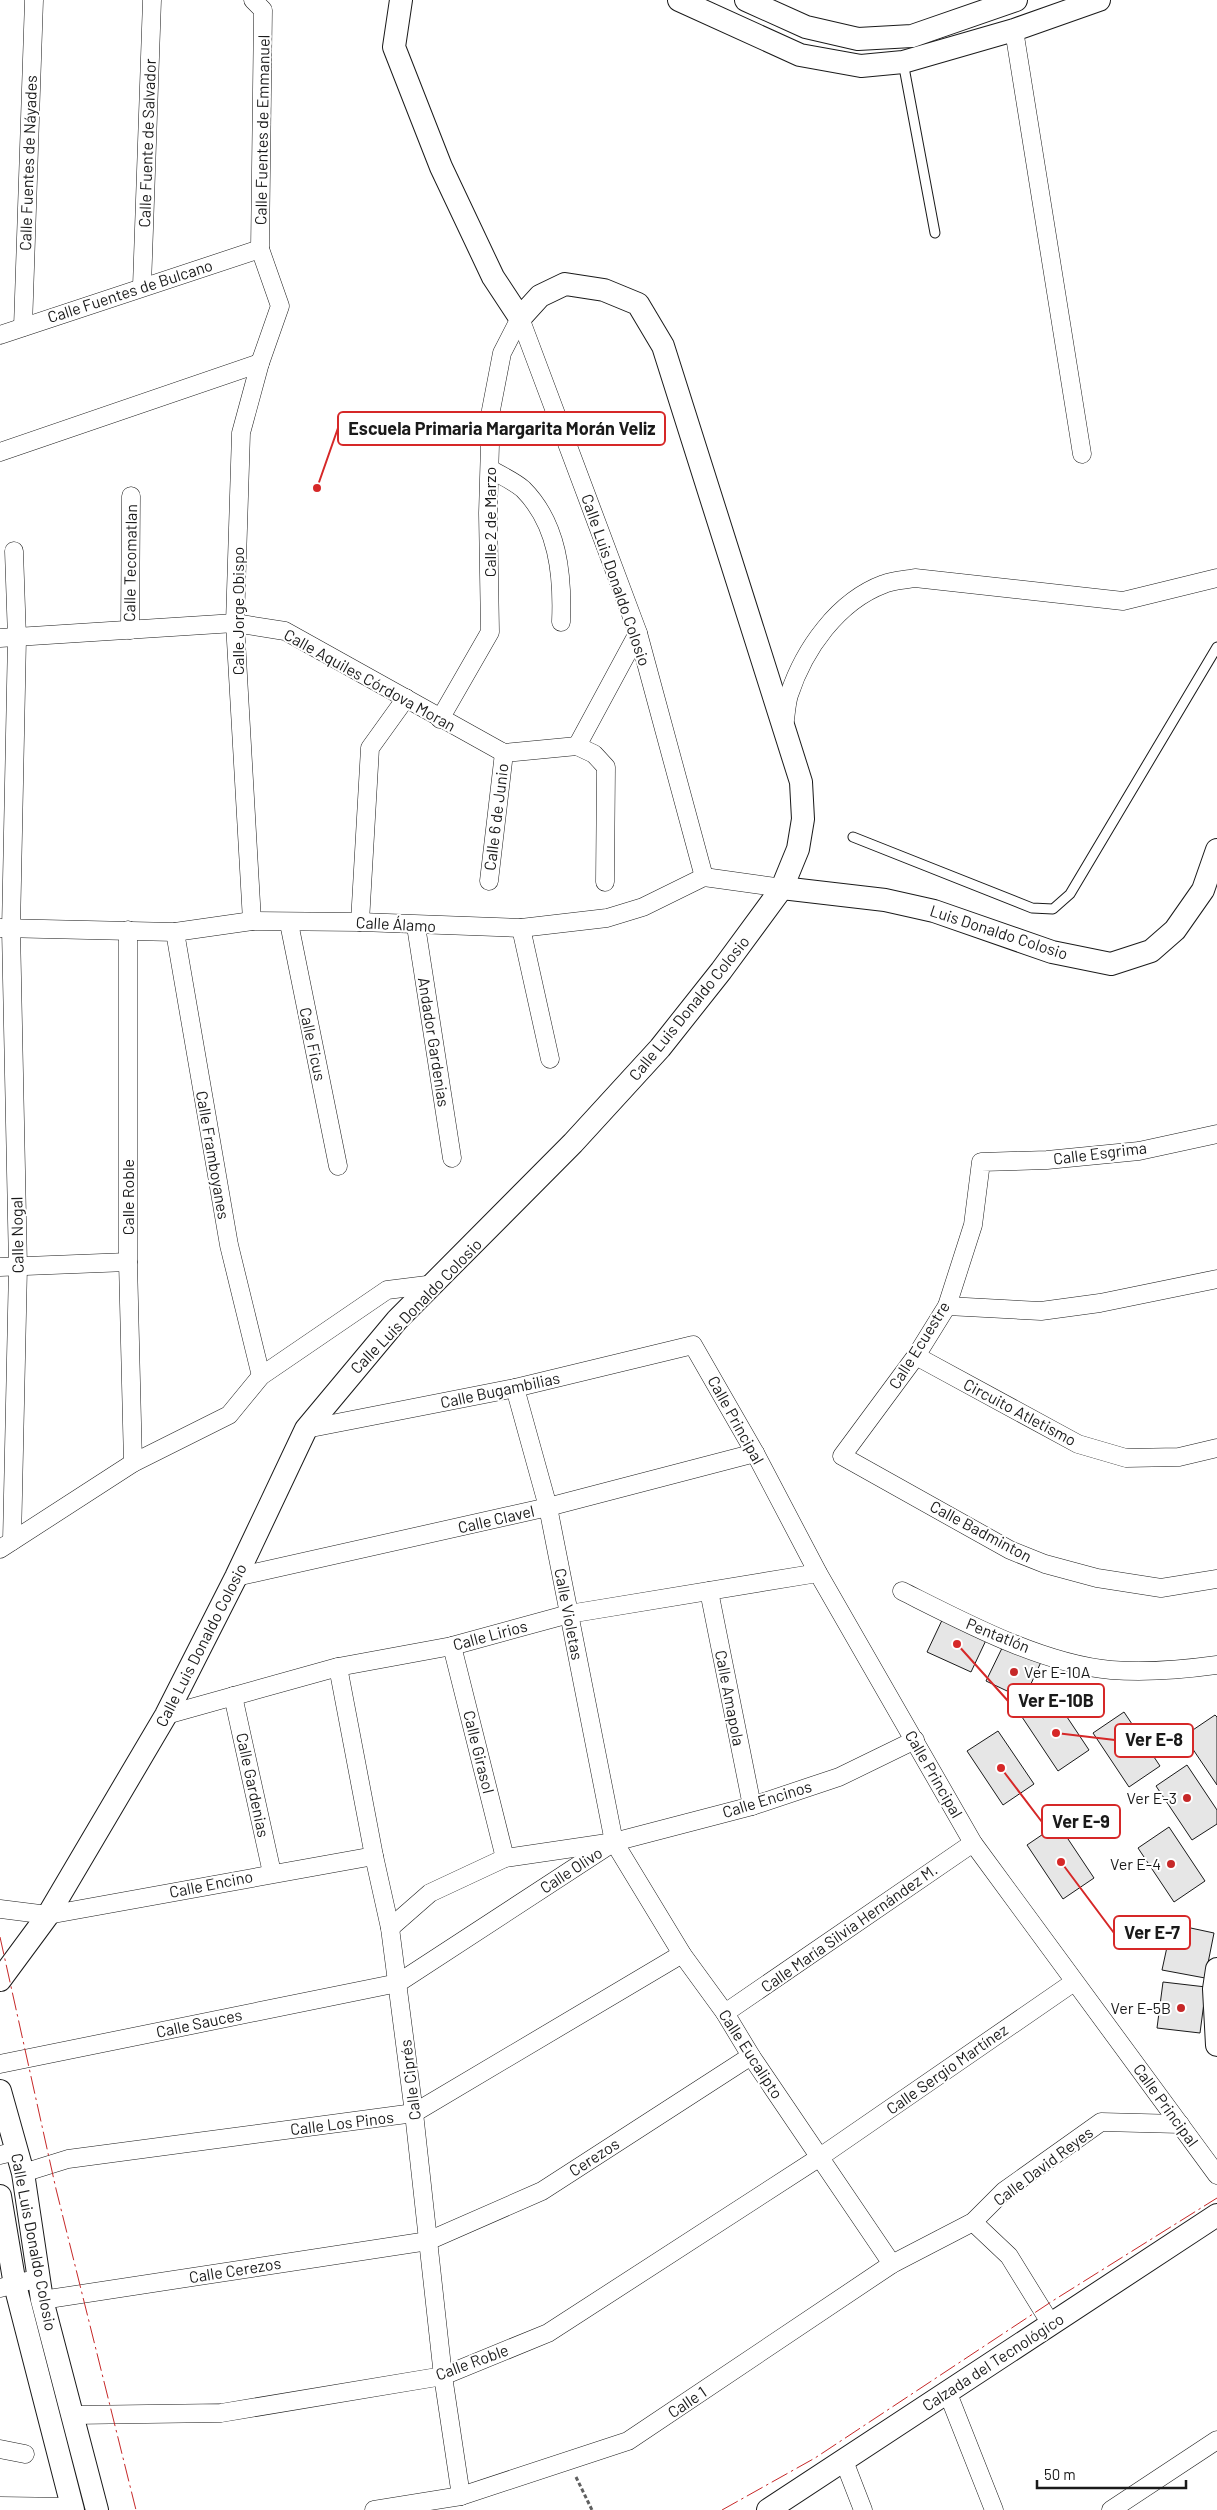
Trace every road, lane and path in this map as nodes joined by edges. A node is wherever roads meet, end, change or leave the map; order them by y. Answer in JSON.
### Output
{"nodes":[{"id":1,"x":34,"y":0,"type":"edge"},
{"id":2,"x":152,"y":0,"type":"edge"},
{"id":3,"x":401,"y":0,"type":"edge"},
{"id":4,"x":679,"y":0,"type":"edge"},
{"id":5,"x":746,"y":0,"type":"edge"},
{"id":6,"x":1016,"y":0,"type":"edge"},
{"id":7,"x":1099,"y":0,"type":"edge"},
{"id":8,"x":258,"y":5,"type":"edge"},
{"id":9,"x":1014,"y":30,"type":"junction"},
{"id":10,"x":903,"y":62,"type":"junction"},
{"id":11,"x":935,"y":233,"type":"dead end"},
{"id":12,"x":260,"y":249,"type":"junction"},
{"id":13,"x":142,"y":286,"type":"junction"},
{"id":14,"x":520,"y":318,"type":"junction"},
{"id":15,"x":23,"y":326,"type":"junction"},
{"id":16,"x":0,"y":334,"type":"edge"},
{"id":17,"x":260,"y":362,"type":"junction"},
{"id":18,"x":0,"y":452,"type":"edge"},
{"id":19,"x":1082,"y":454,"type":"dead end"},
{"id":20,"x":490,"y":470,"type":"junction"},
{"id":21,"x":131,"y":496,"type":"dead end"},
{"id":22,"x":14,"y":551,"type":"dead end"},
{"id":23,"x":1217,"y":578,"type":"edge"},
{"id":24,"x":234,"y":622,"type":"junction"},
{"id":25,"x":561,"y":622,"type":"dead end"},
{"id":26,"x":130,"y":630,"type":"junction"},
{"id":27,"x":638,"y":633,"type":"junction"},
{"id":28,"x":8,"y":638,"type":"edge"},
{"id":29,"x":1217,"y":647,"type":"edge"},
{"id":30,"x":406,"y":698,"type":"junction"},
{"id":31,"x":440,"y":719,"type":"junction"},
{"id":32,"x":784,"y":730,"type":"junction"},
{"id":33,"x":577,"y":746,"type":"junction"},
{"id":34,"x":504,"y":753,"type":"junction"},
{"id":35,"x":853,"y":837,"type":"dead end"},
{"id":36,"x":1217,"y":850,"type":"edge"},
{"id":37,"x":704,"y":877,"type":"junction"},
{"id":38,"x":489,"y":882,"type":"dead end"},
{"id":39,"x":605,"y":882,"type":"dead end"},
{"id":40,"x":782,"y":888,"type":"junction"},
{"id":41,"x":252,"y":921,"type":"junction"},
{"id":42,"x":360,"y":922,"type":"junction"},
{"id":43,"x":289,"y":923,"type":"junction"},
{"id":44,"x":416,"y":926,"type":"junction"},
{"id":45,"x":521,"y":928,"type":"junction"},
{"id":46,"x":5,"y":929,"type":"edge"},
{"id":47,"x":128,"y":930,"type":"junction"},
{"id":48,"x":175,"y":932,"type":"junction"},
{"id":49,"x":550,"y":1059,"type":"dead end"},
{"id":50,"x":1217,"y":1134,"type":"edge"},
{"id":51,"x":452,"y":1158,"type":"dead end"},
{"id":52,"x":981,"y":1162,"type":"joint"},
{"id":53,"x":338,"y":1166,"type":"dead end"},
{"id":54,"x":128,"y":1262,"type":"junction"},
{"id":55,"x":9,"y":1267,"type":"edge"},
{"id":56,"x":1217,"y":1279,"type":"edge"},
{"id":57,"x":435,"y":1284,"type":"junction"},
{"id":58,"x":947,"y":1306,"type":"junction"},
{"id":59,"x":694,"y":1345,"type":"joint"},
{"id":60,"x":916,"y":1356,"type":"junction"},
{"id":61,"x":261,"y":1376,"type":"junction"},
{"id":62,"x":515,"y":1388,"type":"junction"},
{"id":63,"x":306,"y":1429,"type":"junction"},
{"id":64,"x":1217,"y":1448,"type":"edge"},
{"id":65,"x":755,"y":1453,"type":"junction"},
{"id":66,"x":842,"y":1456,"type":"joint"},
{"id":67,"x":133,"y":1463,"type":"junction"},
{"id":68,"x":548,"y":1507,"type":"junction"},
{"id":69,"x":6,"y":1545,"type":"edge"},
{"id":70,"x":818,"y":1572,"type":"junction"},
{"id":71,"x":236,"y":1577,"type":"junction"},
{"id":72,"x":1217,"y":1579,"type":"edge"},
{"id":73,"x":709,"y":1591,"type":"junction"},
{"id":74,"x":902,"y":1592,"type":"dead end"},
{"id":75,"x":569,"y":1614,"type":"junction"},
{"id":76,"x":452,"y":1646,"type":"junction"},
{"id":77,"x":1217,"y":1665,"type":"edge"},
{"id":78,"x":338,"y":1667,"type":"junction"},
{"id":79,"x":233,"y":1696,"type":"junction"},
{"id":80,"x":166,"y":1715,"type":"junction"},
{"id":81,"x":915,"y":1740,"type":"junction"},
{"id":82,"x":752,"y":1806,"type":"junction"},
{"id":83,"x":614,"y":1842,"type":"junction"},
{"id":84,"x":973,"y":1843,"type":"junction"},
{"id":85,"x":374,"y":1856,"type":"junction"},
{"id":86,"x":505,"y":1858,"type":"junction"},
{"id":87,"x":272,"y":1873,"type":"junction"},
{"id":88,"x":0,"y":1909,"type":"edge"},
{"id":89,"x":48,"y":1914,"type":"junction"},
{"id":90,"x":390,"y":1928,"type":"junction"},
{"id":91,"x":682,"y":1954,"type":"junction"},
{"id":92,"x":1217,"y":1969,"type":"edge"},
{"id":93,"x":0,"y":1980,"type":"edge"},
{"id":94,"x":398,"y":1982,"type":"junction"},
{"id":95,"x":1074,"y":1982,"type":"junction"},
{"id":96,"x":725,"y":2013,"type":"junction"},
{"id":97,"x":1217,"y":2045,"type":"edge"},
{"id":98,"x":751,"y":2056,"type":"junction"},
{"id":99,"x":0,"y":2064,"type":"edge"},
{"id":100,"x":0,"y":2091,"type":"edge"},
{"id":101,"x":414,"y":2113,"type":"junction"},
{"id":102,"x":1180,"y":2124,"type":"junction"},
{"id":103,"x":8,"y":2153,"type":"edge"},
{"id":104,"x":820,"y":2157,"type":"junction"},
{"id":105,"x":23,"y":2173,"type":"junction"},
{"id":106,"x":1217,"y":2175,"type":"edge"},
{"id":107,"x":0,"y":2196,"type":"edge"},
{"id":108,"x":1217,"y":2215,"type":"edge"},
{"id":109,"x":973,"y":2222,"type":"junction"},
{"id":110,"x":428,"y":2241,"type":"junction"},
{"id":111,"x":892,"y":2264,"type":"junction"},
{"id":112,"x":8,"y":2286,"type":"edge"},
{"id":113,"x":40,"y":2289,"type":"junction"},
{"id":114,"x":1051,"y":2324,"type":"junction"},
{"id":115,"x":443,"y":2376,"type":"junction"},
{"id":116,"x":948,"y":2391,"type":"junction"},
{"id":117,"x":73,"y":2415,"type":"junction"},
{"id":118,"x":1217,"y":2440,"type":"edge"},
{"id":119,"x":0,"y":2449,"type":"edge"},
{"id":120,"x":25,"y":2454,"type":"dead end"},
{"id":121,"x":844,"y":2461,"type":"junction"},
{"id":122,"x":562,"y":2463,"type":"junction"},
{"id":123,"x":461,"y":2496,"type":"junction"},
{"id":124,"x":0,"y":2506,"type":"edge"},
{"id":125,"x":72,"y":2508,"type":"edge"},
{"id":126,"x":97,"y":2510,"type":"edge"},
{"id":127,"x":374,"y":2510,"type":"edge"},
{"id":128,"x":592,"y":2510,"type":"edge"},
{"id":129,"x":768,"y":2510,"type":"edge"},
{"id":130,"x":863,"y":2510,"type":"edge"},
{"id":131,"x":994,"y":2510,"type":"edge"},
{"id":132,"x":1111,"y":2510,"type":"edge"}],
"edges":[{"from":1,"to":15,"type":"street","name":"Calle Fuentes de Náyades"},
{"from":2,"to":13,"type":"street","name":"Calle Fuente de Salvador"},
{"from":3,"to":14,"type":"street"},
{"from":4,"to":10,"type":"street"},
{"from":5,"to":6,"type":"street"},
{"from":7,"to":9,"type":"street"},
{"from":8,"to":12,"type":"street","name":"Calle Fuentes de Emmanuel"},
{"from":9,"to":10,"type":"street"},
{"from":9,"to":19,"type":"street"},
{"from":10,"to":11,"type":"lane"},
{"from":12,"to":13,"type":"street","name":"Calle Fuentes de Bulcano"},
{"from":12,"to":17,"type":"street","name":"Calle Jorge Obispo"},
{"from":13,"to":15,"type":"street","name":"Calle Fuentes de Bulcano"},
{"from":14,"to":20,"type":"street","name":"Calle 2 de Marzo"},
{"from":14,"to":27,"type":"street","name":"Calle Luis Donaldo Colosio"},
{"from":14,"to":32,"type":"street","name":"Calle Luis Donaldo Colosio"},
{"from":15,"to":16,"type":"street","name":"Calle Fuentes de Bulcano"},
{"from":17,"to":18,"type":"street"},
{"from":17,"to":24,"type":"street","name":"Calle Jorge Obispo"},
{"from":20,"to":25,"type":"street"},
{"from":20,"to":31,"type":"street","name":"Calle 2 de Marzo"},
{"from":21,"to":26,"type":"street","name":"Calle Tecomatlan"},
{"from":22,"to":28,"type":"street","name":"Calle Nogal"},
{"from":23,"to":32,"type":"street"},
{"from":24,"to":26,"type":"street","name":"Calle Aquiles Córdova Moran"},
{"from":24,"to":30,"type":"street","name":"Calle Aquiles Córdova Moran"},
{"from":24,"to":41,"type":"street","name":"Calle Jorge Obispo"},
{"from":26,"to":28,"type":"street","name":"Calle Aquiles Córdova Moran"},
{"from":27,"to":33,"type":"street"},
{"from":27,"to":37,"type":"street","name":"Calle Luis Donaldo Colosio"},
{"from":28,"to":46,"type":"street","name":"Calle Nogal"},
{"from":29,"to":35,"type":"lane"},
{"from":30,"to":31,"type":"street","name":"Calle Aquiles Córdova Moran"},
{"from":30,"to":42,"type":"street"},
{"from":31,"to":34,"type":"street","name":"Calle Aquiles Córdova Moran"},
{"from":32,"to":40,"type":"street","name":"Calle Luis Donaldo Colosio"},
{"from":33,"to":34,"type":"street"},
{"from":33,"to":39,"type":"street"},
{"from":34,"to":38,"type":"street","name":"Calle 6 de Junio"},
{"from":36,"to":40,"type":"street","name":"Luis Donaldo Colosio"},
{"from":37,"to":40,"type":"street"},
{"from":37,"to":45,"type":"street","name":"Calle Álamo"},
{"from":40,"to":57,"type":"street","name":"Calle Luis Donaldo Colosio"},
{"from":41,"to":43,"type":"street","name":"Calle Álamo"},
{"from":41,"to":48,"type":"street","name":"Calle Álamo"},
{"from":42,"to":43,"type":"street","name":"Calle Álamo"},
{"from":42,"to":44,"type":"street","name":"Calle Álamo"},
{"from":43,"to":53,"type":"street","name":"Calle Ficus"},
{"from":44,"to":45,"type":"street","name":"Calle Álamo"},
{"from":44,"to":51,"type":"street","name":"Andador Gardenias"},
{"from":45,"to":49,"type":"street"},
{"from":46,"to":47,"type":"street","name":"Calle Álamo"},
{"from":46,"to":55,"type":"street","name":"Calle Nogal"},
{"from":47,"to":48,"type":"street","name":"Calle Álamo"},
{"from":47,"to":54,"type":"street","name":"Calle Roble"},
{"from":48,"to":61,"type":"street","name":"Calle Framboyanes"},
{"from":50,"to":52,"type":"street","name":"Calle Esgrima"},
{"from":52,"to":58,"type":"street","name":"Calle Ecuestre"},
{"from":54,"to":55,"type":"street"},
{"from":54,"to":67,"type":"street","name":"Calle Roble"},
{"from":55,"to":69,"type":"street","name":"Calle Nogal"},
{"from":56,"to":58,"type":"street"},
{"from":57,"to":61,"type":"street"},
{"from":57,"to":63,"type":"street","name":"Calle Luis Donaldo Colosio"},
{"from":58,"to":60,"type":"street","name":"Calle Ecuestre"},
{"from":59,"to":62,"type":"street","name":"Calle Bugambilias"},
{"from":59,"to":65,"type":"street","name":"Calle Principal"},
{"from":60,"to":64,"type":"street","name":"Circuito Atletismo"},
{"from":60,"to":66,"type":"street","name":"Calle Ecuestre"},
{"from":61,"to":67,"type":"street"},
{"from":62,"to":63,"type":"street","name":"Calle Bugambilias"},
{"from":62,"to":68,"type":"street","name":"Calle Violetas"},
{"from":63,"to":71,"type":"street","name":"Calle Luis Donaldo Colosio"},
{"from":65,"to":68,"type":"street","name":"Calle Clavel"},
{"from":65,"to":70,"type":"street","name":"Calle Principal"},
{"from":66,"to":72,"type":"street","name":"Calle Badminton"},
{"from":67,"to":69,"type":"street"},
{"from":68,"to":71,"type":"street","name":"Calle Clavel"},
{"from":68,"to":75,"type":"street","name":"Calle Violetas"},
{"from":70,"to":73,"type":"street","name":"Calle Lirios"},
{"from":70,"to":81,"type":"street","name":"Calle Principal"},
{"from":71,"to":80,"type":"street","name":"Calle Luis Donaldo Colosio"},
{"from":73,"to":75,"type":"street","name":"Calle Lirios"},
{"from":73,"to":82,"type":"street","name":"Calle Amapola"},
{"from":74,"to":77,"type":"street","name":"Pentatlón"},
{"from":75,"to":76,"type":"street","name":"Calle Lirios"},
{"from":75,"to":83,"type":"street","name":"Calle Violetas"},
{"from":76,"to":78,"type":"street","name":"Calle Lirios"},
{"from":76,"to":86,"type":"street","name":"Calle Girasol"},
{"from":78,"to":79,"type":"street","name":"Calle Lirios"},
{"from":78,"to":85,"type":"street","name":"Calle Ciprés"},
{"from":79,"to":80,"type":"street","name":"Calle Lirios"},
{"from":79,"to":87,"type":"street","name":"Calle Gardenias"},
{"from":80,"to":89,"type":"street","name":"Calle Luis Donaldo Colosio"},
{"from":81,"to":82,"type":"street","name":"Calle Encinos"},
{"from":81,"to":84,"type":"street","name":"Calle Principal"},
{"from":82,"to":83,"type":"street","name":"Calle Encinos"},
{"from":83,"to":86,"type":"street","name":"Calle Olivo"},
{"from":83,"to":91,"type":"street","name":"Calle Eucalipto"},
{"from":83,"to":94,"type":"street","name":"Calle Olivo"},
{"from":84,"to":95,"type":"street","name":"Calle Principal"},
{"from":84,"to":96,"type":"street","name":"Calle María Silvia Hernández M."},
{"from":85,"to":87,"type":"street","name":"Calle Encino"},
{"from":85,"to":90,"type":"street","name":"Calle Ciprés"},
{"from":86,"to":90,"type":"street","name":"Calle Olivo"},
{"from":87,"to":89,"type":"street","name":"Calle Encino"},
{"from":88,"to":89,"type":"street","name":"Calle Encino"},
{"from":89,"to":93,"type":"street","name":"Calle Luis Donaldo Colosio"},
{"from":90,"to":94,"type":"street","name":"Calle Ciprés"},
{"from":91,"to":96,"type":"street","name":"Calle Eucalipto"},
{"from":91,"to":101,"type":"street","name":"Calle Los Pinos"},
{"from":92,"to":97,"type":"street"},
{"from":94,"to":99,"type":"street","name":"Calle Sauces"},
{"from":94,"to":101,"type":"street","name":"Calle Ciprés"},
{"from":95,"to":102,"type":"street","name":"Calle Principal"},
{"from":95,"to":104,"type":"street","name":"Calle Sergio Martínez"},
{"from":96,"to":98,"type":"street","name":"Calle Eucalipto"},
{"from":98,"to":104,"type":"street","name":"Calle Eucalipto"},
{"from":98,"to":110,"type":"street","name":"Cerezos"},
{"from":100,"to":103,"type":"street","name":"Calle Luis Donaldo Colosio"},
{"from":101,"to":105,"type":"street","name":"Calle Los Pinos"},
{"from":101,"to":110,"type":"street","name":"Calle Ciprés"},
{"from":102,"to":106,"type":"street","name":"Calle Principal"},
{"from":102,"to":109,"type":"street","name":"Calle David Reyes"},
{"from":103,"to":105,"type":"street","name":"Calle Luis Donaldo Colosio"},
{"from":104,"to":111,"type":"street","name":"Calle Eucalipto"},
{"from":104,"to":115,"type":"street","name":"Calle Roble"},
{"from":105,"to":113,"type":"street","name":"Calle Luis Donaldo Colosio"},
{"from":107,"to":112,"type":"street","name":"Calle Luis Donaldo Colosio"},
{"from":108,"to":114,"type":"street","name":"Calzada del Tecnológico"},
{"from":109,"to":111,"type":"street","name":"Calle David Reyes"},
{"from":109,"to":114,"type":"street"},
{"from":110,"to":113,"type":"street","name":"Calle Cerezos"},
{"from":110,"to":115,"type":"street","name":"Calle Ciprés"},
{"from":111,"to":122,"type":"street","name":"Calle 1"},
{"from":112,"to":113,"type":"street","name":"Calle Cerezos"},
{"from":112,"to":125,"type":"street","name":"Calle Luis Donaldo Colosio"},
{"from":113,"to":117,"type":"street","name":"Calle Luis Donaldo Colosio"},
{"from":114,"to":116,"type":"street","name":"Calzada del Tecnológico"},
{"from":115,"to":117,"type":"street","name":"Calle Roble"},
{"from":115,"to":123,"type":"street","name":"Calle Ciprés"},
{"from":116,"to":121,"type":"street","name":"Calzada del Tecnológico"},
{"from":116,"to":131,"type":"street"},
{"from":117,"to":126,"type":"street","name":"Calle Luis Donaldo Colosio"},
{"from":118,"to":132,"type":"street"},
{"from":119,"to":120,"type":"street"},
{"from":121,"to":129,"type":"street","name":"Calzada del Tecnológico"},
{"from":121,"to":130,"type":"street"},
{"from":122,"to":123,"type":"street","name":"Calle 1"},
{"from":122,"to":128,"type":"path"},
{"from":123,"to":127,"type":"street","name":"Calle 1"},
{"from":124,"to":125,"type":"street"}]}
